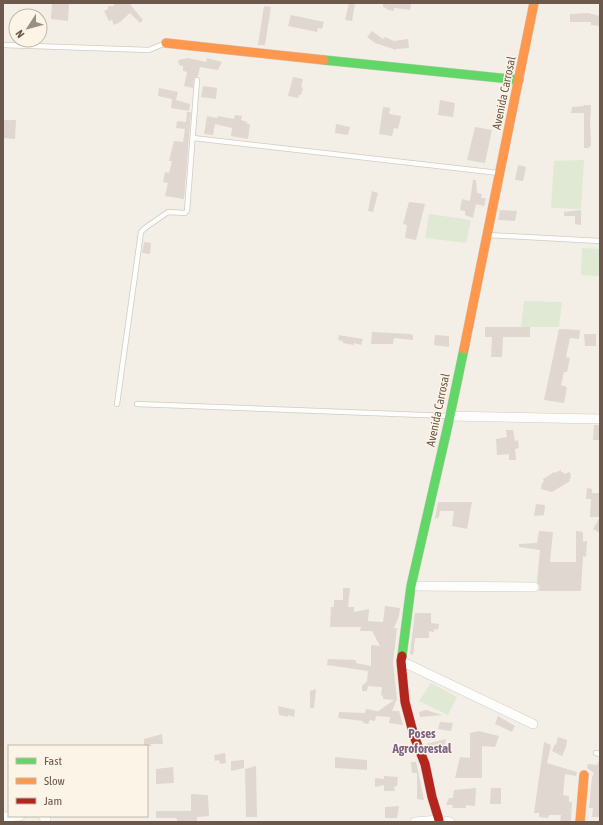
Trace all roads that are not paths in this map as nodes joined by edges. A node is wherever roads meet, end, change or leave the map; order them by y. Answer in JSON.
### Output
{"nodes":[{"id":1,"x":534,"y":3,"type":"edge"},
{"id":2,"x":166,"y":43,"type":"joint"},
{"id":3,"x":3,"y":45,"type":"edge"},
{"id":4,"x":198,"y":80,"type":"dead end"},
{"id":5,"x":519,"y":80,"type":"junction"},
{"id":6,"x":193,"y":138,"type":"junction"},
{"id":7,"x":499,"y":173,"type":"junction"},
{"id":8,"x":486,"y":235,"type":"junction"},
{"id":9,"x":600,"y":241,"type":"edge"},
{"id":10,"x":117,"y":404,"type":"dead end"},
{"id":11,"x":137,"y":404,"type":"dead end"},
{"id":12,"x":450,"y":416,"type":"junction"},
{"id":13,"x":600,"y":419,"type":"edge"},
{"id":14,"x":411,"y":586,"type":"junction"},
{"id":15,"x":534,"y":588,"type":"dead end"},
{"id":16,"x":401,"y":661,"type":"junction"},
{"id":17,"x":533,"y":724,"type":"dead end"},
{"id":18,"x":584,"y":775,"type":"dead end"},
{"id":19,"x":439,"y":820,"type":"junction"},
{"id":20,"x":415,"y":822,"type":"edge"},
{"id":21,"x":450,"y":822,"type":"edge"},
{"id":22,"x":580,"y":822,"type":"edge"}],
"edges":[{"from":1,"to":5,"type":"street","name":"Avenida Carrosal"},
{"from":2,"to":3,"type":"lane"},
{"from":2,"to":5,"type":"street"},
{"from":4,"to":6,"type":"lane"},
{"from":5,"to":7,"type":"street","name":"Avenida Carrosal"},
{"from":6,"to":7,"type":"lane"},
{"from":6,"to":10,"type":"lane"},
{"from":7,"to":8,"type":"street","name":"Avenida Carrosal"},
{"from":8,"to":9,"type":"lane"},
{"from":8,"to":12,"type":"street","name":"Avenida Carrosal"},
{"from":11,"to":12,"type":"lane"},
{"from":12,"to":13,"type":"street"},
{"from":12,"to":14,"type":"street","name":"Avenida Carrosal"},
{"from":14,"to":15,"type":"street"},
{"from":14,"to":16,"type":"street","name":"Avenida Carrosal"},
{"from":16,"to":17,"type":"street"},
{"from":16,"to":19,"type":"street","name":"Avenida Carrosal"},
{"from":18,"to":22,"type":"street"},
{"from":19,"to":20,"type":"street"},
{"from":19,"to":21,"type":"street"}]}
